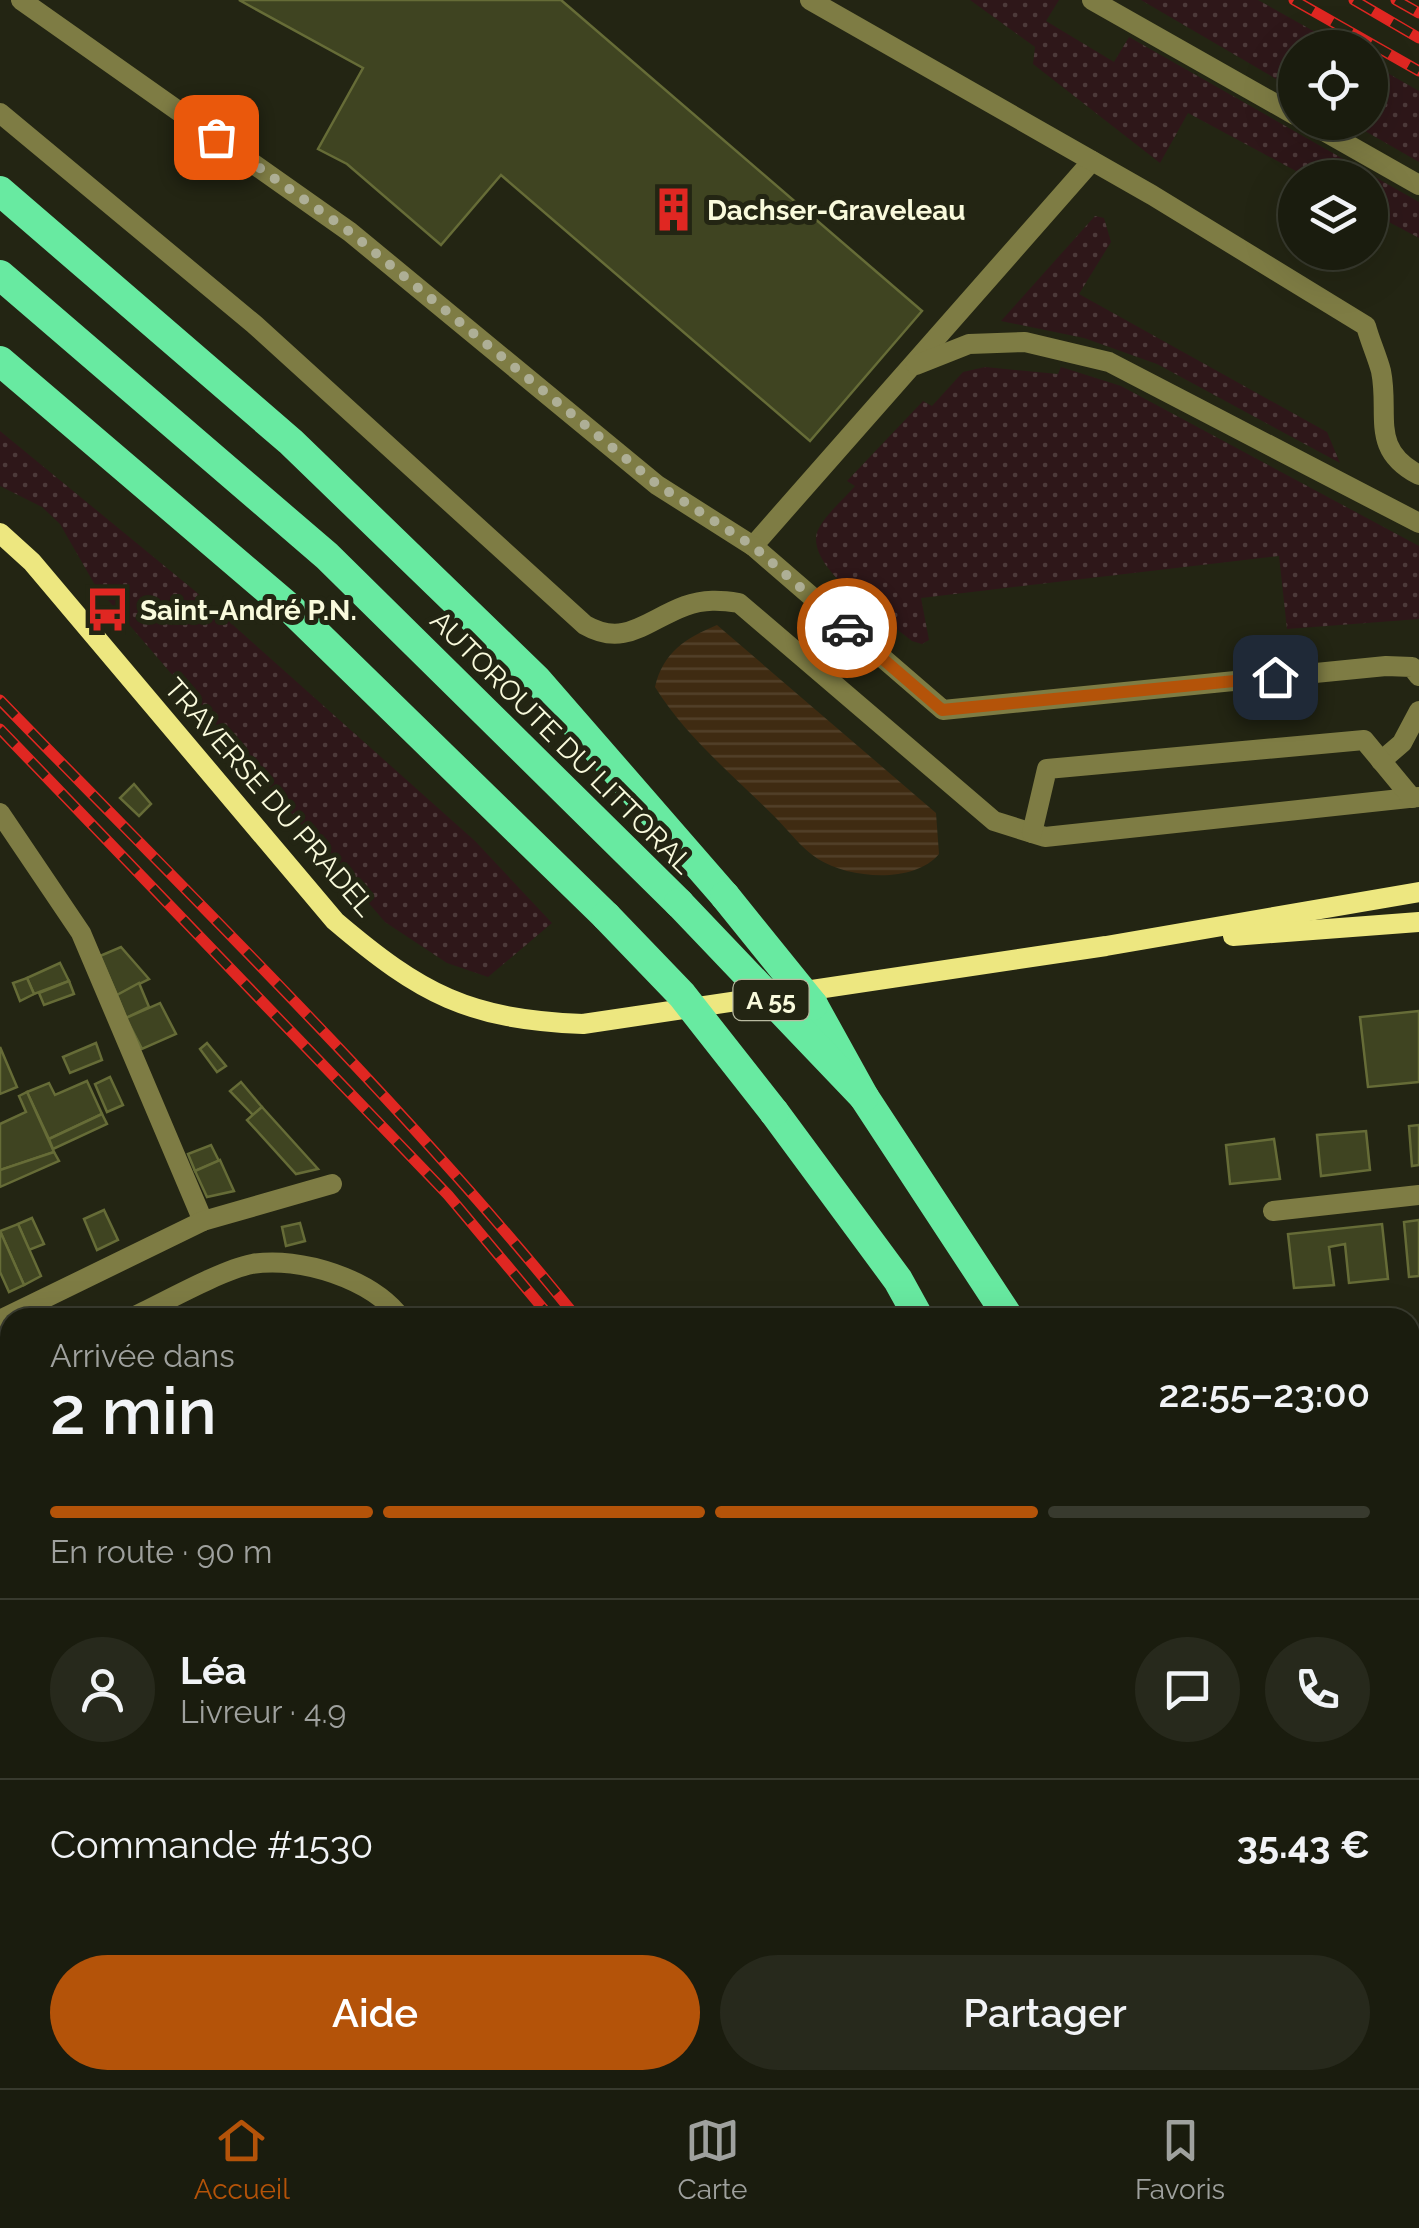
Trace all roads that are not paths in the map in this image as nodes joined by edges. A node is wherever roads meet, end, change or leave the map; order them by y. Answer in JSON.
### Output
{"nodes":[{"id":1,"x":21,"y":0,"type":"edge"},
{"id":2,"x":810,"y":0,"type":"edge"},
{"id":3,"x":1092,"y":0,"type":"edge"},
{"id":4,"x":1278,"y":105,"type":"edge"},
{"id":5,"x":0,"y":113,"type":"edge"},
{"id":6,"x":1339,"y":140,"type":"edge"},
{"id":7,"x":1092,"y":160,"type":"junction"},
{"id":8,"x":1419,"y":186,"type":"edge"},
{"id":9,"x":0,"y":191,"type":"edge"},
{"id":10,"x":0,"y":275,"type":"edge"},
{"id":11,"x":0,"y":361,"type":"edge"},
{"id":12,"x":909,"y":368,"type":"junction"},
{"id":13,"x":1419,"y":475,"type":"edge"},
{"id":14,"x":1419,"y":523,"type":"edge"},
{"id":15,"x":0,"y":533,"type":"edge"},
{"id":16,"x":753,"y":546,"type":"junction"},
{"id":17,"x":1419,"y":676,"type":"edge"},
{"id":18,"x":1419,"y":711,"type":"edge"},
{"id":19,"x":1381,"y":761,"type":"junction"},
{"id":20,"x":1416,"y":798,"type":"edge"},
{"id":21,"x":0,"y":813,"type":"edge"},
{"id":22,"x":1032,"y":833,"type":"junction"},
{"id":23,"x":1419,"y":892,"type":"edge"},
{"id":24,"x":1419,"y":922,"type":"edge"},
{"id":25,"x":1106,"y":946,"type":"junction"},
{"id":26,"x":864,"y":1097,"type":"junction"},
{"id":27,"x":332,"y":1184,"type":"dead end"},
{"id":28,"x":1419,"y":1195,"type":"edge"},
{"id":29,"x":1273,"y":1211,"type":"dead end"},
{"id":30,"x":203,"y":1221,"type":"junction"},
{"id":31,"x":31,"y":1308,"type":"edge"},
{"id":32,"x":153,"y":1308,"type":"edge"},
{"id":33,"x":388,"y":1308,"type":"edge"},
{"id":34,"x":914,"y":1308,"type":"edge"},
{"id":35,"x":1002,"y":1308,"type":"edge"}],
"edges":[{"from":1,"to":16,"type":"street"},
{"from":2,"to":7,"type":"street"},
{"from":3,"to":4,"type":"street"},
{"from":5,"to":22,"type":"street"},
{"from":6,"to":8,"type":"street"},
{"from":7,"to":12,"type":"street"},
{"from":7,"to":13,"type":"street"},
{"from":9,"to":26,"type":"highway","bridge":true},
{"from":10,"to":26,"type":"highway","name":"AUTOROUTE DU LITTORAL","number":"A 55","bridge":true},
{"from":11,"to":34,"type":"highway","number":"A 55","bridge":true},
{"from":12,"to":14,"type":"street"},
{"from":12,"to":16,"type":"street"},
{"from":15,"to":25,"type":"main road","name":"TRAVERSE DU PRADEL"},
{"from":16,"to":17,"type":"street"},
{"from":18,"to":19,"type":"street"},
{"from":19,"to":20,"type":"street"},
{"from":19,"to":22,"type":"street"},
{"from":20,"to":22,"type":"street"},
{"from":21,"to":30,"type":"street"},
{"from":23,"to":25,"type":"main road"},
{"from":24,"to":25,"type":"main road"},
{"from":26,"to":35,"type":"highway","name":"AUTOROUTE DU LITTORAL","number":"A 55"},
{"from":27,"to":30,"type":"street"},
{"from":28,"to":29,"type":"street"},
{"from":30,"to":31,"type":"street"},
{"from":32,"to":33,"type":"street"}]}
